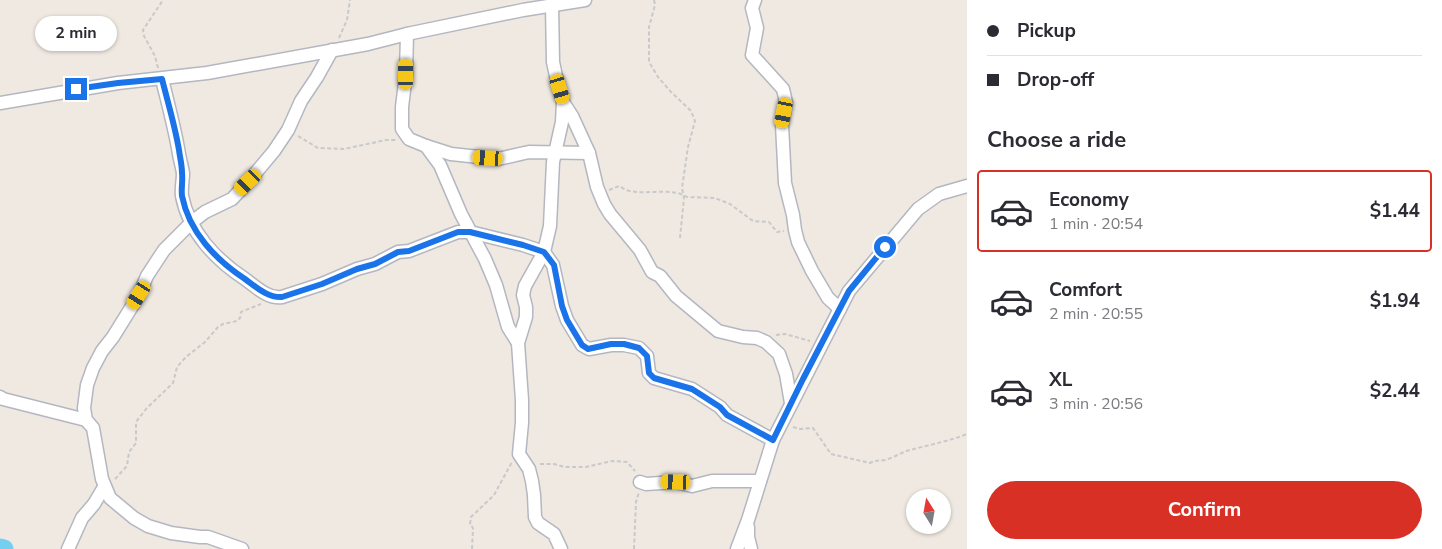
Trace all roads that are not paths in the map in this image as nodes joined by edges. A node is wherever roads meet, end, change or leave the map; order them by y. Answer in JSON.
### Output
{"nodes":[{"id":1,"x":585,"y":0,"type":"edge"},
{"id":2,"x":756,"y":0,"type":"edge"},
{"id":3,"x":552,"y":5,"type":"junction"},
{"id":4,"x":407,"y":34,"type":"junction"},
{"id":5,"x":332,"y":50,"type":"junction"},
{"id":6,"x":162,"y":79,"type":"junction"},
{"id":7,"x":564,"y":102,"type":"junction"},
{"id":8,"x":0,"y":103,"type":"edge"},
{"id":9,"x":426,"y":146,"type":"junction"},
{"id":10,"x":556,"y":153,"type":"junction"},
{"id":11,"x":588,"y":153,"type":"junction"},
{"id":12,"x":967,"y":186,"type":"edge"},
{"id":13,"x":192,"y":222,"type":"junction"},
{"id":14,"x":470,"y":232,"type":"junction"},
{"id":15,"x":544,"y":252,"type":"junction"},
{"id":16,"x":840,"y":309,"type":"junction"},
{"id":17,"x":518,"y":343,"type":"junction"},
{"id":18,"x":0,"y":397,"type":"edge"},
{"id":19,"x":791,"y":403,"type":"junction"},
{"id":20,"x":86,"y":420,"type":"junction"},
{"id":21,"x":773,"y":440,"type":"junction"},
{"id":22,"x":640,"y":482,"type":"road end"},
{"id":23,"x":760,"y":482,"type":"junction"},
{"id":24,"x":104,"y":487,"type":"junction"},
{"id":25,"x":748,"y":520,"type":"junction"},
{"id":26,"x":68,"y":549,"type":"edge"},
{"id":27,"x":242,"y":549,"type":"edge"},
{"id":28,"x":561,"y":549,"type":"edge"},
{"id":29,"x":734,"y":549,"type":"edge"},
{"id":30,"x":750,"y":549,"type":"edge"}],
"edges":[{"from":1,"to":3,"type":"street"},
{"from":2,"to":16,"type":"street"},
{"from":3,"to":4,"type":"street"},
{"from":3,"to":7,"type":"street"},
{"from":4,"to":5,"type":"street"},
{"from":4,"to":9,"type":"street"},
{"from":5,"to":6,"type":"street"},
{"from":5,"to":13,"type":"street"},
{"from":6,"to":8,"type":"street"},
{"from":6,"to":13,"type":"street"},
{"from":7,"to":10,"type":"street"},
{"from":7,"to":11,"type":"street"},
{"from":9,"to":10,"type":"street"},
{"from":9,"to":14,"type":"street"},
{"from":10,"to":11,"type":"street"},
{"from":10,"to":15,"type":"street"},
{"from":11,"to":19,"type":"street"},
{"from":12,"to":16,"type":"street"},
{"from":13,"to":14,"type":"street"},
{"from":13,"to":20,"type":"street"},
{"from":14,"to":15,"type":"street"},
{"from":14,"to":17,"type":"street"},
{"from":15,"to":17,"type":"street"},
{"from":15,"to":21,"type":"street"},
{"from":16,"to":19,"type":"street"},
{"from":17,"to":28,"type":"street"},
{"from":18,"to":20,"type":"street"},
{"from":19,"to":21,"type":"street"},
{"from":20,"to":24,"type":"street"},
{"from":21,"to":23,"type":"street"},
{"from":22,"to":23,"type":"street"},
{"from":23,"to":25,"type":"street"},
{"from":24,"to":26,"type":"street"},
{"from":24,"to":27,"type":"street"},
{"from":25,"to":29,"type":"street"},
{"from":25,"to":30,"type":"street"}]}
